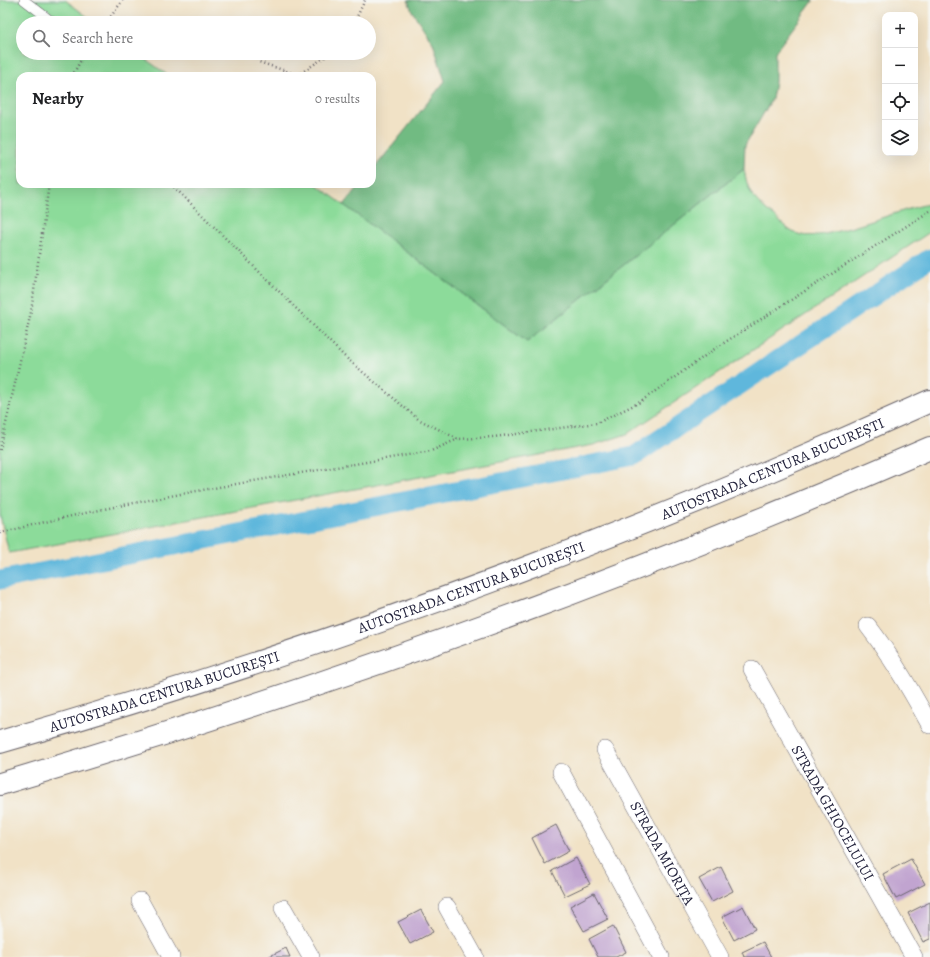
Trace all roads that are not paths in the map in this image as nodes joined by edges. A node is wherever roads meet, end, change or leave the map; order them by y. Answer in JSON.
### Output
{"nodes":[{"id":1,"x":24,"y":0,"type":"edge"},
{"id":2,"x":45,"y":16,"type":"edge"},
{"id":3,"x":930,"y":402,"type":"edge"},
{"id":4,"x":930,"y":448,"type":"edge"},
{"id":5,"x":868,"y":626,"type":"dead end"},
{"id":6,"x":752,"y":669,"type":"dead end"},
{"id":7,"x":930,"y":724,"type":"edge"},
{"id":8,"x":0,"y":742,"type":"edge"},
{"id":9,"x":605,"y":750,"type":"dead end"},
{"id":10,"x":561,"y":772,"type":"dead end"},
{"id":11,"x":0,"y":784,"type":"edge"},
{"id":12,"x":140,"y":901,"type":"dead end"},
{"id":13,"x":447,"y":907,"type":"dead end"},
{"id":14,"x":283,"y":908,"type":"dead end"},
{"id":15,"x":170,"y":957,"type":"edge"},
{"id":16,"x":311,"y":957,"type":"edge"},
{"id":17,"x":474,"y":957,"type":"edge"},
{"id":18,"x":661,"y":957,"type":"edge"},
{"id":19,"x":720,"y":957,"type":"edge"},
{"id":20,"x":914,"y":957,"type":"edge"}],
"edges":[{"from":1,"to":2,"type":"lane"},
{"from":3,"to":8,"type":"highway","name":"AUTOSTRADA CENTURA BUCUREȘTI"},
{"from":4,"to":11,"type":"highway"},
{"from":5,"to":7,"type":"street"},
{"from":6,"to":20,"type":"street","name":"STRADA GHIOCELULUI"},
{"from":9,"to":19,"type":"street","name":"STRADA MIORIȚA"},
{"from":10,"to":18,"type":"street"},
{"from":12,"to":15,"type":"street"},
{"from":13,"to":17,"type":"street"},
{"from":14,"to":16,"type":"street"}]}
